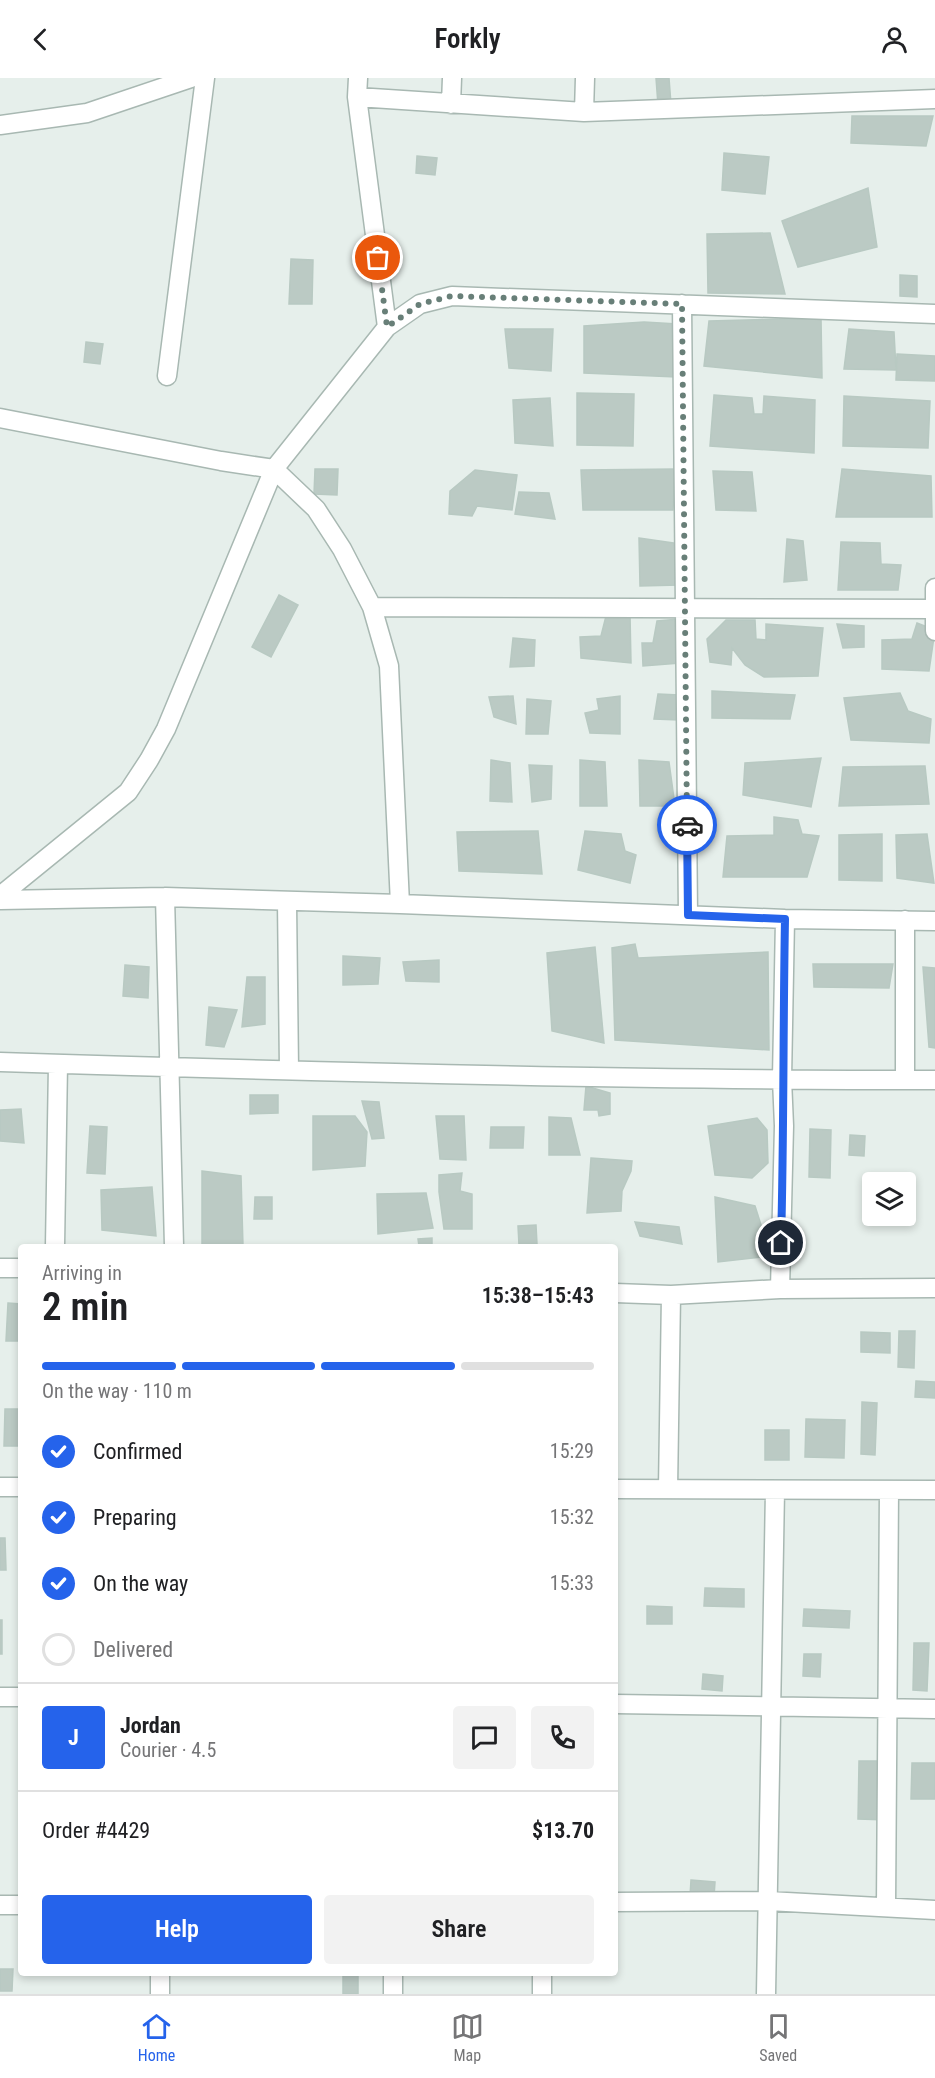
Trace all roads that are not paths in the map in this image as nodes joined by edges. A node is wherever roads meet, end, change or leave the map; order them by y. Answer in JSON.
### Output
{"nodes":[{"id":1,"x":191,"y":78,"type":"edge"},
{"id":2,"x":205,"y":78,"type":"edge"},
{"id":3,"x":358,"y":78,"type":"edge"},
{"id":4,"x":452,"y":78,"type":"edge"},
{"id":5,"x":585,"y":78,"type":"edge"},
{"id":6,"x":357,"y":97,"type":"junction"},
{"id":7,"x":935,"y":99,"type":"edge"},
{"id":8,"x":451,"y":104,"type":"junction"},
{"id":9,"x":584,"y":112,"type":"junction"},
{"id":10,"x":0,"y":126,"type":"edge"},
{"id":11,"x":682,"y":304,"type":"junction"},
{"id":12,"x":935,"y":314,"type":"edge"},
{"id":13,"x":387,"y":327,"type":"junction"},
{"id":14,"x":167,"y":376,"type":"dead end"},
{"id":15,"x":0,"y":418,"type":"edge"},
{"id":16,"x":274,"y":469,"type":"junction"},
{"id":17,"x":935,"y":588,"type":"edge"},
{"id":18,"x":372,"y":608,"type":"junction"},
{"id":19,"x":685,"y":609,"type":"junction"},
{"id":20,"x":935,"y":609,"type":"edge"},
{"id":21,"x":935,"y":632,"type":"edge"},
{"id":22,"x":165,"y":897,"type":"junction"},
{"id":23,"x":0,"y":898,"type":"edge"},
{"id":24,"x":288,"y":902,"type":"junction"},
{"id":25,"x":400,"y":904,"type":"junction"},
{"id":26,"x":688,"y":915,"type":"junction"},
{"id":27,"x":785,"y":919,"type":"junction"},
{"id":28,"x":905,"y":920,"type":"junction"},
{"id":29,"x":935,"y":921,"type":"edge"},
{"id":30,"x":0,"y":1062,"type":"edge"},
{"id":31,"x":58,"y":1064,"type":"junction"},
{"id":32,"x":169,"y":1067,"type":"junction"},
{"id":33,"x":290,"y":1070,"type":"junction"},
{"id":34,"x":782,"y":1079,"type":"junction"},
{"id":35,"x":904,"y":1080,"type":"junction"},
{"id":36,"x":935,"y":1080,"type":"edge"},
{"id":37,"x":55,"y":1244,"type":"edge"},
{"id":38,"x":174,"y":1244,"type":"edge"},
{"id":39,"x":0,"y":1268,"type":"edge"},
{"id":40,"x":18,"y":1268,"type":"edge"},
{"id":41,"x":935,"y":1288,"type":"edge"},
{"id":42,"x":780,"y":1289,"type":"junction"},
{"id":43,"x":618,"y":1293,"type":"edge"},
{"id":44,"x":671,"y":1295,"type":"junction"},
{"id":45,"x":0,"y":1487,"type":"edge"},
{"id":46,"x":18,"y":1487,"type":"edge"},
{"id":47,"x":618,"y":1489,"type":"edge"},
{"id":48,"x":668,"y":1489,"type":"junction"},
{"id":49,"x":775,"y":1490,"type":"junction"},
{"id":50,"x":889,"y":1490,"type":"junction"},
{"id":51,"x":935,"y":1490,"type":"edge"},
{"id":52,"x":0,"y":1697,"type":"edge"},
{"id":53,"x":18,"y":1697,"type":"edge"},
{"id":54,"x":618,"y":1704,"type":"edge"},
{"id":55,"x":771,"y":1705,"type":"junction"},
{"id":56,"x":889,"y":1708,"type":"junction"},
{"id":57,"x":935,"y":1709,"type":"edge"},
{"id":58,"x":768,"y":1901,"type":"junction"},
{"id":59,"x":618,"y":1902,"type":"edge"},
{"id":60,"x":0,"y":1905,"type":"edge"},
{"id":61,"x":18,"y":1905,"type":"edge"},
{"id":62,"x":886,"y":1907,"type":"junction"},
{"id":63,"x":935,"y":1910,"type":"edge"},
{"id":64,"x":160,"y":1976,"type":"edge"},
{"id":65,"x":393,"y":1976,"type":"edge"},
{"id":66,"x":542,"y":1976,"type":"edge"},
{"id":67,"x":160,"y":1994,"type":"edge"},
{"id":68,"x":393,"y":1994,"type":"edge"},
{"id":69,"x":542,"y":1994,"type":"edge"},
{"id":70,"x":766,"y":1994,"type":"edge"}],
"edges":[{"from":1,"to":10,"type":"street"},
{"from":2,"to":14,"type":"street"},
{"from":3,"to":6,"type":"street"},
{"from":4,"to":8,"type":"street"},
{"from":5,"to":9,"type":"street"},
{"from":6,"to":8,"type":"street"},
{"from":6,"to":13,"type":"street"},
{"from":7,"to":9,"type":"street"},
{"from":8,"to":9,"type":"street"},
{"from":11,"to":12,"type":"street"},
{"from":11,"to":13,"type":"street"},
{"from":11,"to":19,"type":"street"},
{"from":13,"to":16,"type":"street"},
{"from":15,"to":16,"type":"street"},
{"from":16,"to":18,"type":"street"},
{"from":16,"to":23,"type":"street"},
{"from":17,"to":20,"type":"street"},
{"from":18,"to":19,"type":"street"},
{"from":18,"to":25,"type":"street"},
{"from":19,"to":20,"type":"street"},
{"from":19,"to":26,"type":"street"},
{"from":20,"to":21,"type":"street"},
{"from":22,"to":23,"type":"street"},
{"from":22,"to":24,"type":"street"},
{"from":22,"to":32,"type":"street"},
{"from":24,"to":25,"type":"street"},
{"from":24,"to":33,"type":"street"},
{"from":25,"to":26,"type":"street"},
{"from":26,"to":27,"type":"street"},
{"from":27,"to":28,"type":"street"},
{"from":27,"to":34,"type":"street"},
{"from":28,"to":29,"type":"street"},
{"from":28,"to":35,"type":"street"},
{"from":30,"to":31,"type":"street"},
{"from":31,"to":32,"type":"street"},
{"from":31,"to":37,"type":"street"},
{"from":32,"to":33,"type":"street"},
{"from":32,"to":38,"type":"street"},
{"from":33,"to":34,"type":"street"},
{"from":34,"to":35,"type":"street"},
{"from":34,"to":42,"type":"street"},
{"from":35,"to":36,"type":"street"},
{"from":39,"to":40,"type":"street"},
{"from":41,"to":42,"type":"street"},
{"from":42,"to":44,"type":"street"},
{"from":43,"to":44,"type":"street"},
{"from":44,"to":48,"type":"street"},
{"from":45,"to":46,"type":"street"},
{"from":47,"to":48,"type":"street"},
{"from":48,"to":49,"type":"street"},
{"from":49,"to":50,"type":"street"},
{"from":49,"to":55,"type":"street"},
{"from":50,"to":51,"type":"street"},
{"from":50,"to":56,"type":"street"},
{"from":52,"to":53,"type":"street"},
{"from":54,"to":55,"type":"street"},
{"from":55,"to":56,"type":"street"},
{"from":55,"to":58,"type":"street"},
{"from":56,"to":57,"type":"street"},
{"from":56,"to":62,"type":"street"},
{"from":58,"to":59,"type":"street"},
{"from":58,"to":62,"type":"street"},
{"from":58,"to":70,"type":"street"},
{"from":60,"to":61,"type":"street"},
{"from":62,"to":63,"type":"street"},
{"from":64,"to":67,"type":"street"},
{"from":65,"to":68,"type":"street"},
{"from":66,"to":69,"type":"street"}]}
